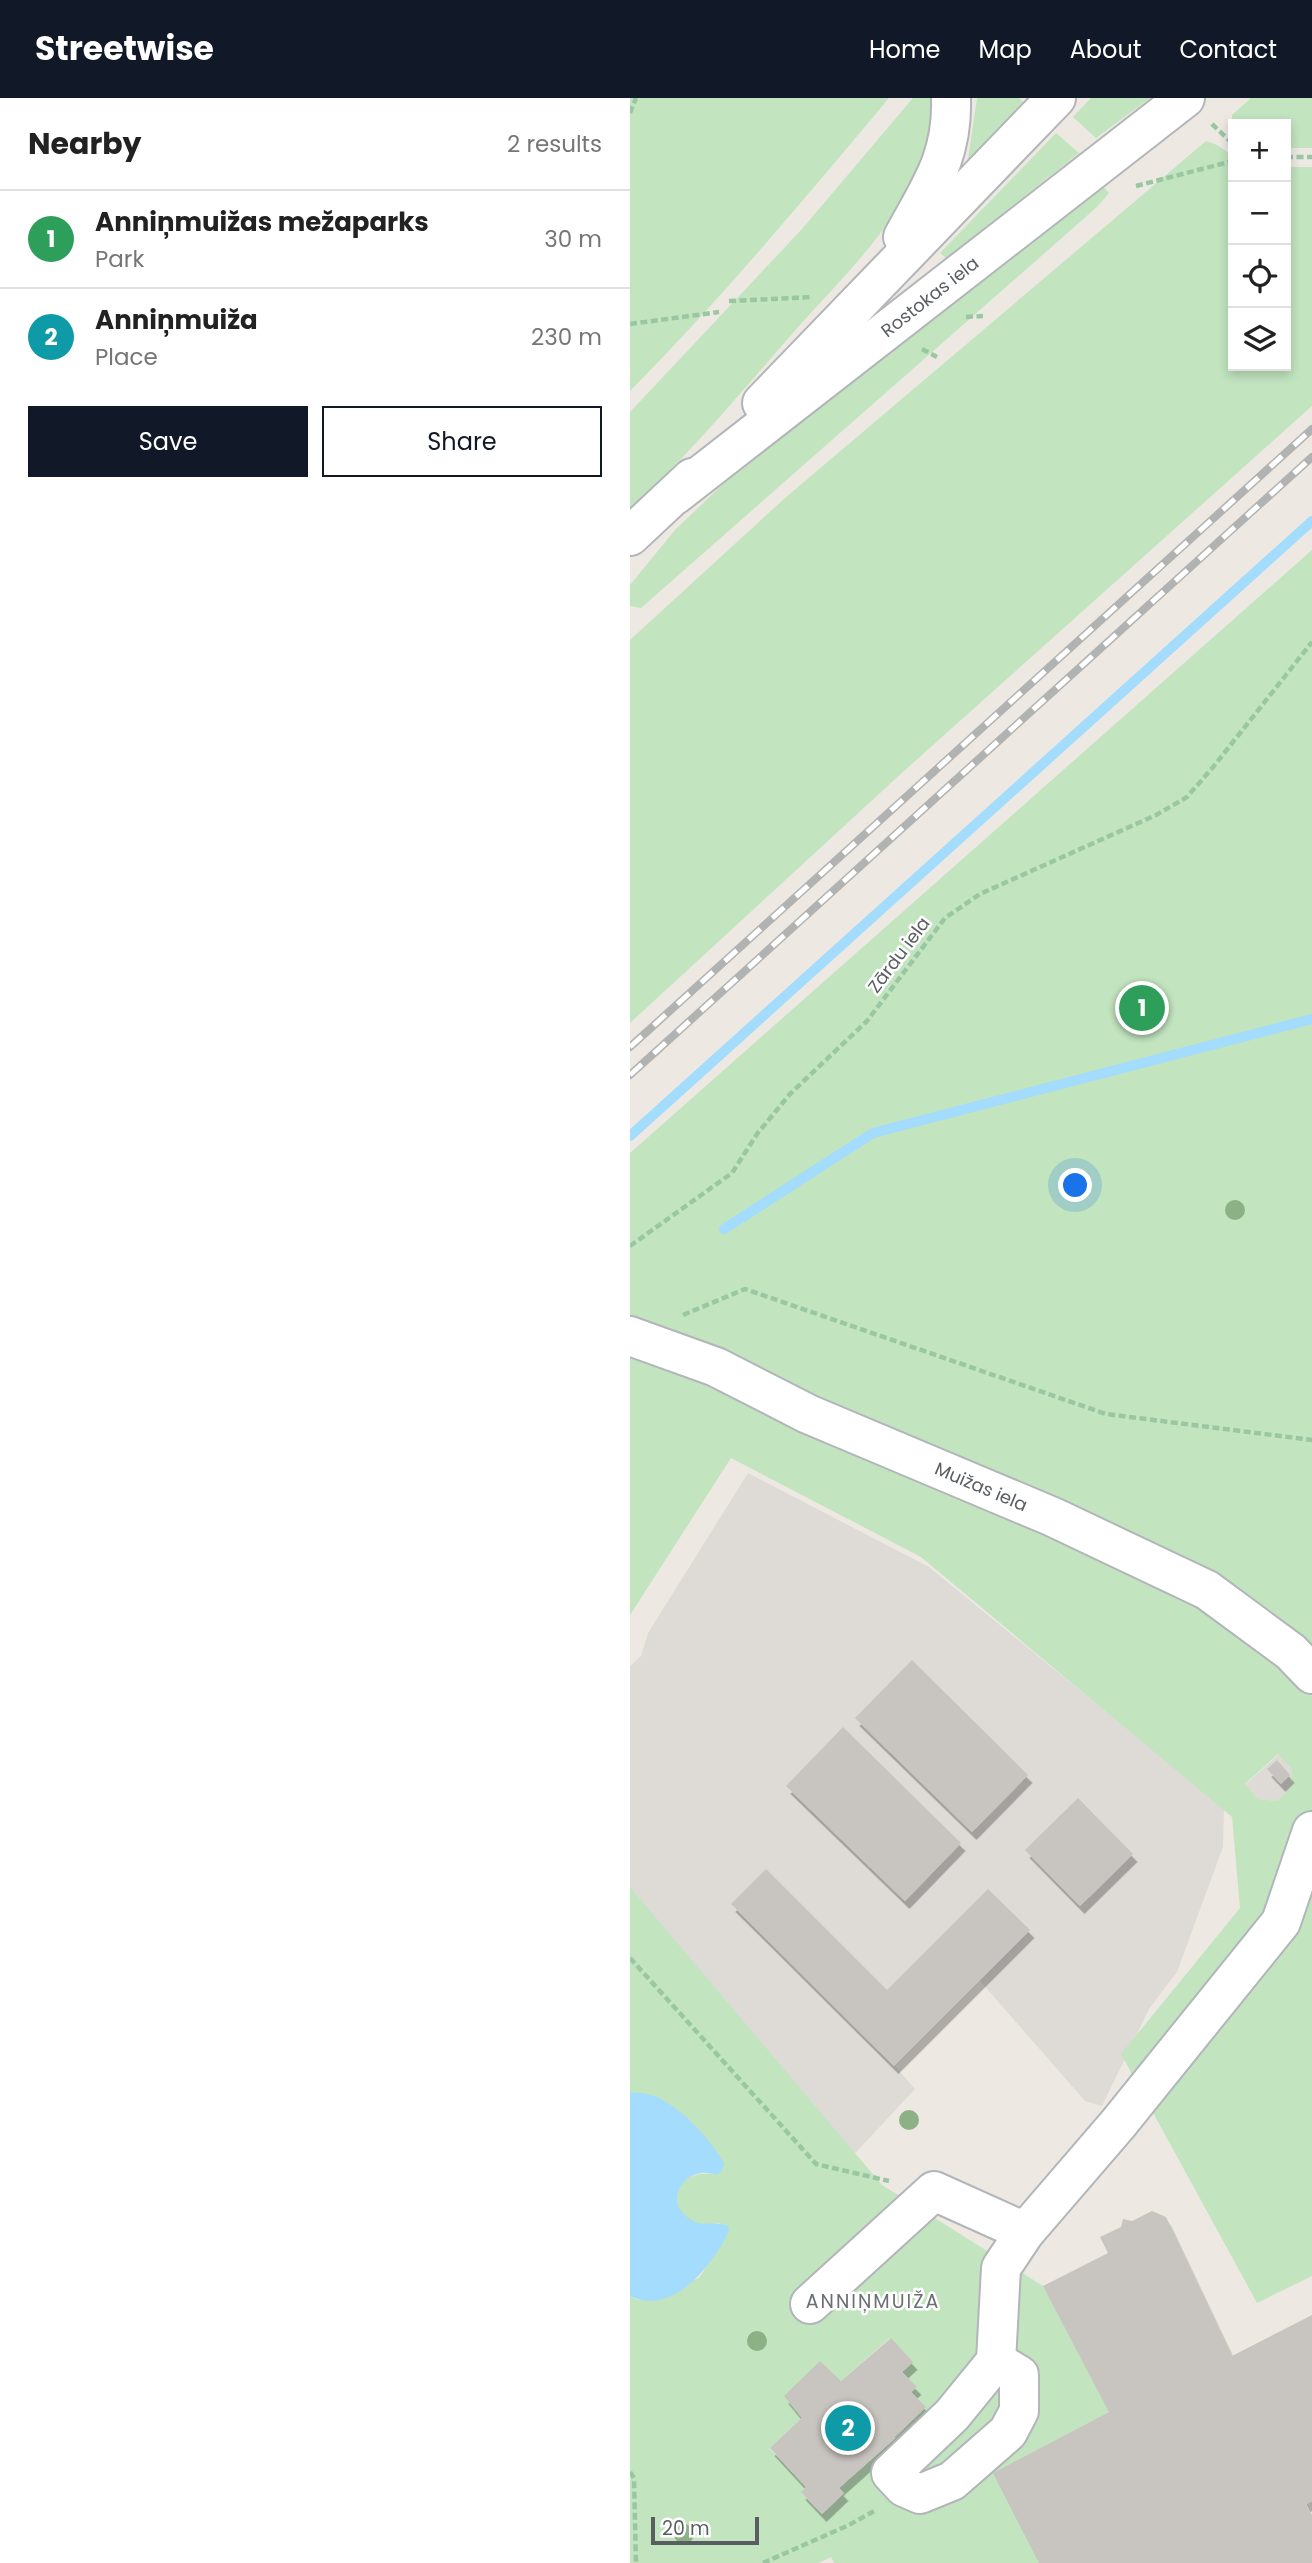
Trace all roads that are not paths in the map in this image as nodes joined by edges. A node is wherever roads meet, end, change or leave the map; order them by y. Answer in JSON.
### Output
{"nodes":[{"id":1,"x":951,"y":98,"type":"edge"},
{"id":2,"x":1056,"y":98,"type":"edge"},
{"id":3,"x":1198,"y":111,"type":"edge"},
{"id":4,"x":878,"y":282,"type":"junction"},
{"id":5,"x":675,"y":495,"type":"junction"},
{"id":6,"x":630,"y":536,"type":"edge"},
{"id":7,"x":630,"y":1336,"type":"edge"},
{"id":8,"x":1312,"y":1674,"type":"edge"},
{"id":9,"x":1312,"y":1831,"type":"edge"},
{"id":10,"x":1025,"y":2232,"type":"junction"},
{"id":11,"x":810,"y":2304,"type":"dead end"},
{"id":12,"x":996,"y":2361,"type":"junction"}],
"edges":[{"from":1,"to":4,"type":"street"},
{"from":2,"to":4,"type":"street","name":"Rostokas iela"},
{"from":3,"to":5,"type":"street","name":"Rostokas iela"},
{"from":4,"to":5,"type":"street","name":"Rostokas iela"},
{"from":5,"to":6,"type":"street","name":"Rostokas iela"},
{"from":7,"to":8,"type":"street","name":"Muižas iela"},
{"from":9,"to":10,"type":"street"},
{"from":10,"to":11,"type":"street"},
{"from":10,"to":12,"type":"street"},
{"from":12,"to":12,"type":"street"}]}
